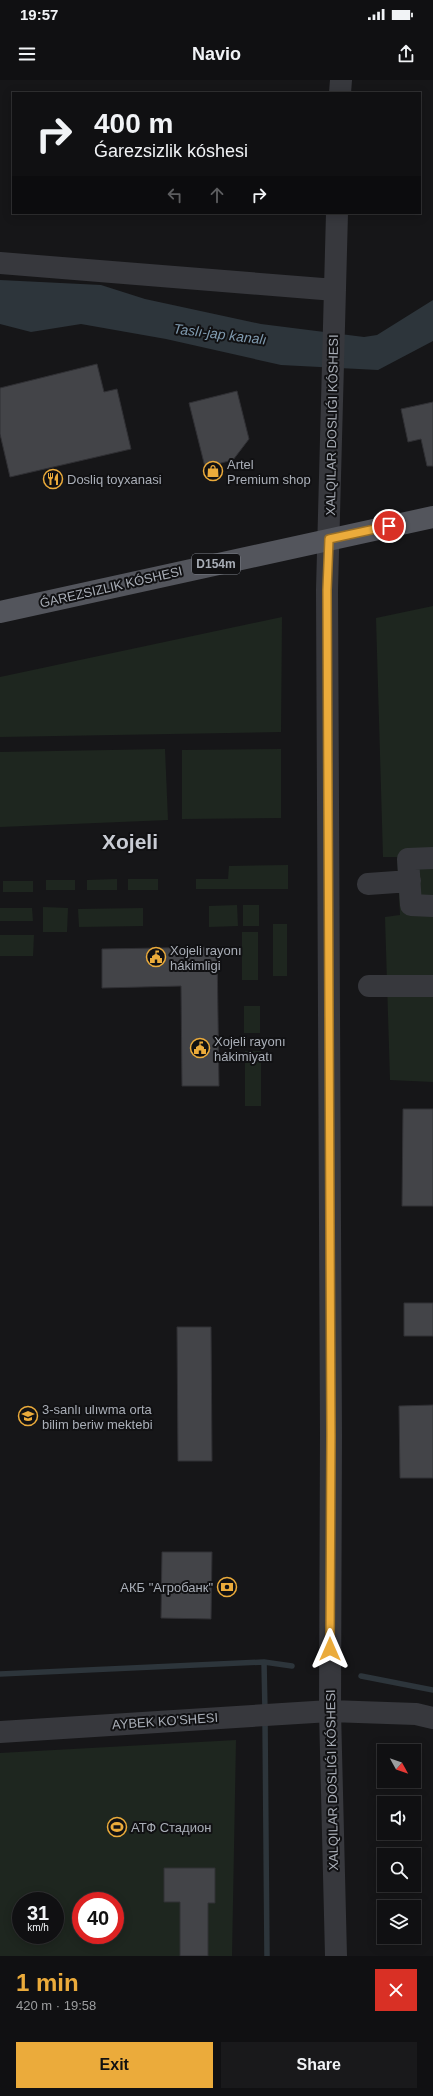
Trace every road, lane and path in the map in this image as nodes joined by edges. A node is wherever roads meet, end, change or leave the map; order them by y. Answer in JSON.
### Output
{"nodes":[{"id":1,"x":341,"y":80,"type":"edge"},
{"id":2,"x":340,"y":92,"type":"edge"},
{"id":3,"x":337,"y":214,"type":"edge"},
{"id":4,"x":0,"y":263,"type":"edge"},
{"id":5,"x":335,"y":290,"type":"junction"},
{"id":6,"x":433,"y":517,"type":"edge"},
{"id":7,"x":329,"y":539,"type":"junction"},
{"id":8,"x":0,"y":612,"type":"edge"},
{"id":9,"x":433,"y":858,"type":"edge"},
{"id":10,"x":410,"y":881,"type":"junction"},
{"id":11,"x":368,"y":884,"type":"dead end"},
{"id":12,"x":433,"y":906,"type":"edge"},
{"id":13,"x":369,"y":986,"type":"dead end"},
{"id":14,"x":433,"y":986,"type":"edge"},
{"id":15,"x":330,"y":1711,"type":"junction"},
{"id":16,"x":433,"y":1718,"type":"edge"},
{"id":17,"x":0,"y":1732,"type":"edge"},
{"id":18,"x":336,"y":1956,"type":"edge"}],
"edges":[{"from":1,"to":2,"type":"street"},
{"from":3,"to":5,"type":"street"},
{"from":4,"to":5,"type":"street"},
{"from":5,"to":7,"type":"street"},
{"from":6,"to":7,"type":"main road","name":"ǴAREZSIZLIK KÓSHESI","number":"D154m"},
{"from":7,"to":8,"type":"main road","name":"ǴAREZSIZLIK KÓSHESI","number":"D154m"},
{"from":7,"to":15,"type":"street"},
{"from":9,"to":10,"type":"street"},
{"from":10,"to":11,"type":"street"},
{"from":10,"to":12,"type":"street"},
{"from":13,"to":14,"type":"street"},
{"from":15,"to":16,"type":"street","name":"AYBEK KO'SHESI"},
{"from":15,"to":17,"type":"street","name":"AYBEK KO'SHESI"},
{"from":15,"to":18,"type":"street"}]}
